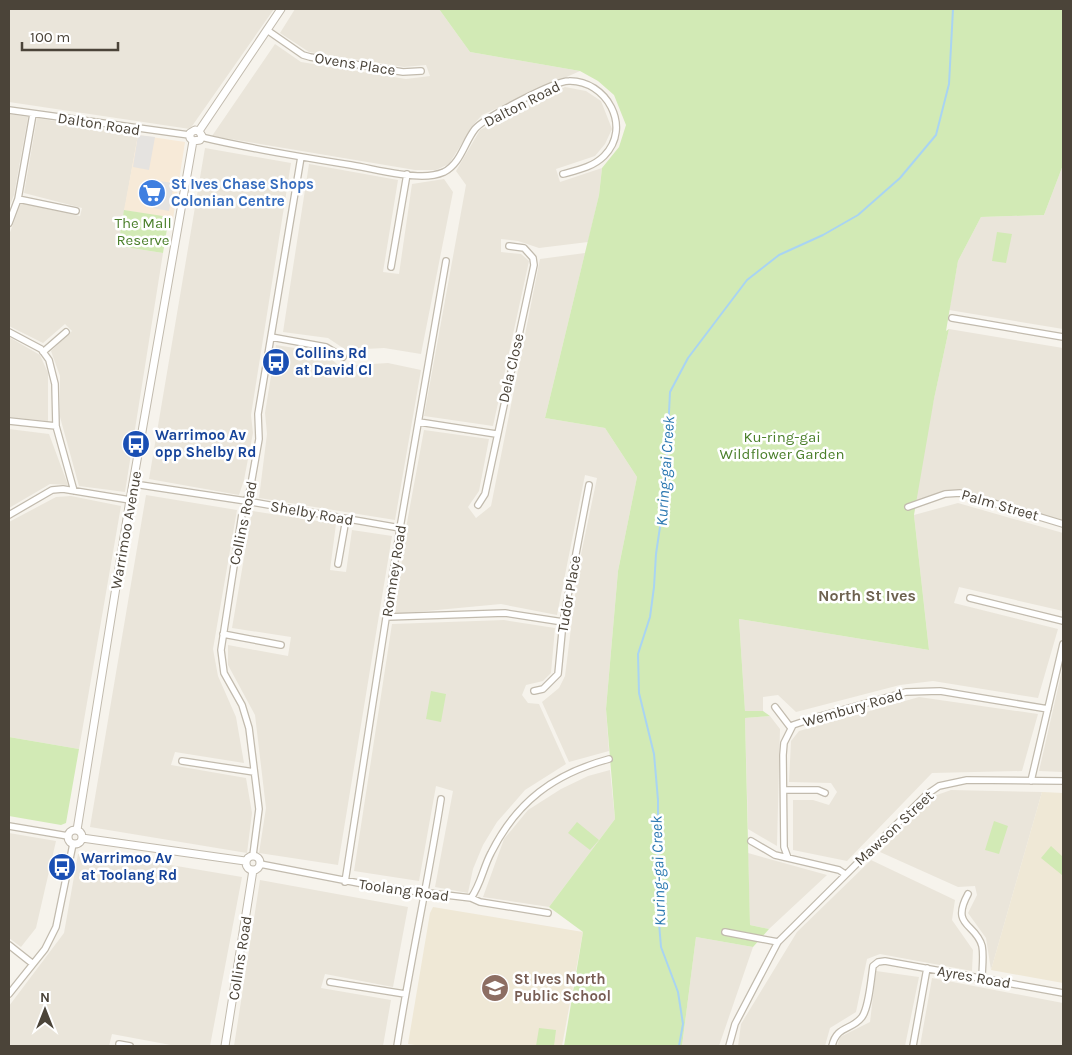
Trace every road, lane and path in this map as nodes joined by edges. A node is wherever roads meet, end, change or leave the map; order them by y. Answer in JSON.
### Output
{"nodes":[{"id":1,"x":281,"y":9,"type":"edge"},
{"id":2,"x":267,"y":30,"type":"junction"},
{"id":3,"x":421,"y":71,"type":"dead end"},
{"id":4,"x":9,"y":110,"type":"edge"},
{"id":5,"x":33,"y":114,"type":"junction"},
{"id":6,"x":200,"y":134,"type":"junction"},
{"id":7,"x":191,"y":138,"type":"junction"},
{"id":8,"x":302,"y":157,"type":"junction"},
{"id":9,"x":407,"y":174,"type":"junction"},
{"id":10,"x":563,"y":174,"type":"dead end"},
{"id":11,"x":18,"y":199,"type":"junction"},
{"id":12,"x":76,"y":211,"type":"dead end"},
{"id":13,"x":9,"y":223,"type":"edge"},
{"id":14,"x":509,"y":246,"type":"dead end"},
{"id":15,"x":446,"y":261,"type":"dead end"},
{"id":16,"x":391,"y":267,"type":"dead end"},
{"id":17,"x":952,"y":318,"type":"dead end"},
{"id":18,"x":9,"y":332,"type":"edge"},
{"id":19,"x":66,"y":332,"type":"dead end"},
{"id":20,"x":271,"y":337,"type":"junction"},
{"id":21,"x":1063,"y":337,"type":"edge"},
{"id":22,"x":43,"y":352,"type":"junction"},
{"id":23,"x":343,"y":357,"type":"dead end"},
{"id":24,"x":9,"y":421,"type":"edge"},
{"id":25,"x":420,"y":422,"type":"junction"},
{"id":26,"x":56,"y":426,"type":"junction"},
{"id":27,"x":496,"y":434,"type":"junction"},
{"id":28,"x":134,"y":484,"type":"junction"},
{"id":29,"x":589,"y":485,"type":"dead end"},
{"id":30,"x":74,"y":491,"type":"junction"},
{"id":31,"x":130,"y":500,"type":"junction"},
{"id":32,"x":246,"y":501,"type":"junction"},
{"id":33,"x":478,"y":505,"type":"dead end"},
{"id":34,"x":908,"y":507,"type":"dead end"},
{"id":35,"x":9,"y":515,"type":"edge"},
{"id":36,"x":346,"y":519,"type":"junction"},
{"id":37,"x":1063,"y":524,"type":"edge"},
{"id":38,"x":400,"y":528,"type":"junction"},
{"id":39,"x":338,"y":564,"type":"dead end"},
{"id":40,"x":970,"y":598,"type":"dead end"},
{"id":41,"x":388,"y":617,"type":"junction"},
{"id":42,"x":1063,"y":621,"type":"edge"},
{"id":43,"x":563,"y":622,"type":"junction"},
{"id":44,"x":223,"y":634,"type":"junction"},
{"id":45,"x":1063,"y":644,"type":"edge"},
{"id":46,"x":281,"y":645,"type":"dead end"},
{"id":47,"x":534,"y":692,"type":"dead end"},
{"id":48,"x":775,"y":707,"type":"dead end"},
{"id":49,"x":1048,"y":709,"type":"junction"},
{"id":50,"x":791,"y":728,"type":"junction"},
{"id":51,"x":609,"y":759,"type":"dead end"},
{"id":52,"x":182,"y":761,"type":"dead end"},
{"id":53,"x":254,"y":772,"type":"junction"},
{"id":54,"x":1031,"y":781,"type":"junction"},
{"id":55,"x":1063,"y":781,"type":"edge"},
{"id":56,"x":784,"y":790,"type":"junction"},
{"id":57,"x":825,"y":793,"type":"dead end"},
{"id":58,"x":441,"y":799,"type":"dead end"},
{"id":59,"x":9,"y":826,"type":"edge"},
{"id":60,"x":77,"y":830,"type":"junction"},
{"id":61,"x":68,"y":836,"type":"junction"},
{"id":62,"x":82,"y":838,"type":"junction"},
{"id":63,"x":751,"y":841,"type":"dead end"},
{"id":64,"x":73,"y":844,"type":"junction"},
{"id":65,"x":253,"y":855,"type":"junction"},
{"id":66,"x":788,"y":858,"type":"junction"},
{"id":67,"x":245,"y":862,"type":"junction"},
{"id":68,"x":260,"y":864,"type":"junction"},
{"id":69,"x":253,"y":870,"type":"junction"},
{"id":70,"x":845,"y":874,"type":"junction"},
{"id":71,"x":345,"y":882,"type":"junction"},
{"id":72,"x":425,"y":894,"type":"junction"},
{"id":73,"x":968,"y":894,"type":"dead end"},
{"id":74,"x":472,"y":898,"type":"junction"},
{"id":75,"x":548,"y":913,"type":"dead end"},
{"id":76,"x":725,"y":932,"type":"dead end"},
{"id":77,"x":778,"y":942,"type":"junction"},
{"id":78,"x":9,"y":945,"type":"edge"},
{"id":79,"x":33,"y":964,"type":"junction"},
{"id":80,"x":927,"y":968,"type":"junction"},
{"id":81,"x":982,"y":978,"type":"junction"},
{"id":82,"x":330,"y":982,"type":"dead end"},
{"id":83,"x":1063,"y":993,"type":"edge"},
{"id":84,"x":9,"y":994,"type":"edge"},
{"id":85,"x":405,"y":994,"type":"junction"},
{"id":86,"x":119,"y":1044,"type":"dead end"},
{"id":87,"x":130,"y":1046,"type":"edge"},
{"id":88,"x":225,"y":1046,"type":"edge"},
{"id":89,"x":397,"y":1046,"type":"edge"},
{"id":90,"x":729,"y":1046,"type":"edge"},
{"id":91,"x":832,"y":1046,"type":"edge"},
{"id":92,"x":913,"y":1046,"type":"edge"}],
"edges":[{"from":1,"to":2,"type":"street"},
{"from":2,"to":3,"type":"street","name":"Ovens Place"},
{"from":2,"to":6,"type":"street"},
{"from":4,"to":5,"type":"street","name":"Dalton Road"},
{"from":5,"to":7,"type":"street","name":"Dalton Road"},
{"from":5,"to":11,"type":"street"},
{"from":6,"to":7,"type":"street"},
{"from":6,"to":8,"type":"street","name":"Dalton Road"},
{"from":7,"to":28,"type":"street","name":"Warrimoo Avenue"},
{"from":8,"to":9,"type":"street","name":"Dalton Road"},
{"from":8,"to":20,"type":"street","name":"Collins Road"},
{"from":9,"to":10,"type":"street","name":"Dalton Road"},
{"from":9,"to":16,"type":"street"},
{"from":11,"to":12,"type":"street"},
{"from":11,"to":13,"type":"street"},
{"from":14,"to":27,"type":"street","name":"Dela Close"},
{"from":15,"to":25,"type":"street","name":"Romney Road"},
{"from":17,"to":21,"type":"street"},
{"from":18,"to":22,"type":"street"},
{"from":19,"to":22,"type":"street"},
{"from":20,"to":23,"type":"street"},
{"from":20,"to":32,"type":"street","name":"Collins Road"},
{"from":22,"to":26,"type":"street"},
{"from":24,"to":26,"type":"street"},
{"from":25,"to":27,"type":"street"},
{"from":25,"to":38,"type":"street","name":"Romney Road"},
{"from":26,"to":30,"type":"street"},
{"from":27,"to":33,"type":"street","name":"Dela Close"},
{"from":28,"to":31,"type":"street","name":"Warrimoo Avenue"},
{"from":28,"to":32,"type":"street","name":"Shelby Road"},
{"from":29,"to":43,"type":"street","name":"Tudor Place"},
{"from":30,"to":31,"type":"street"},
{"from":30,"to":35,"type":"street"},
{"from":31,"to":60,"type":"street","name":"Warrimoo Avenue"},
{"from":32,"to":36,"type":"street","name":"Shelby Road"},
{"from":32,"to":44,"type":"street","name":"Collins Road"},
{"from":34,"to":37,"type":"street","name":"Palm Street"},
{"from":36,"to":38,"type":"street","name":"Shelby Road"},
{"from":36,"to":39,"type":"street"},
{"from":38,"to":41,"type":"street","name":"Romney Road"},
{"from":40,"to":42,"type":"street"},
{"from":41,"to":43,"type":"street"},
{"from":41,"to":71,"type":"street","name":"Romney Road"},
{"from":43,"to":47,"type":"street","name":"Tudor Place"},
{"from":44,"to":46,"type":"street"},
{"from":44,"to":53,"type":"street","name":"Collins Road"},
{"from":45,"to":49,"type":"street"},
{"from":48,"to":50,"type":"street"},
{"from":49,"to":50,"type":"street","name":"Wembury Road"},
{"from":49,"to":54,"type":"street"},
{"from":50,"to":56,"type":"street","name":"Wembury Road"},
{"from":51,"to":74,"type":"street"},
{"from":52,"to":53,"type":"street"},
{"from":53,"to":65,"type":"street","name":"Collins Road"},
{"from":54,"to":55,"type":"street","name":"Mawson Street"},
{"from":54,"to":70,"type":"street","name":"Mawson Street"},
{"from":56,"to":57,"type":"street"},
{"from":56,"to":66,"type":"street","name":"Wembury Road"},
{"from":58,"to":72,"type":"street"},
{"from":59,"to":61,"type":"street"},
{"from":60,"to":61,"type":"street"},
{"from":60,"to":62,"type":"street"},
{"from":61,"to":64,"type":"street"},
{"from":62,"to":64,"type":"street"},
{"from":62,"to":67,"type":"street"},
{"from":63,"to":66,"type":"street"},
{"from":64,"to":79,"type":"street"},
{"from":65,"to":67,"type":"street"},
{"from":65,"to":68,"type":"street"},
{"from":66,"to":70,"type":"street"},
{"from":67,"to":69,"type":"street"},
{"from":68,"to":69,"type":"street"},
{"from":68,"to":71,"type":"street","name":"Toolang Road"},
{"from":69,"to":88,"type":"street","name":"Collins Road"},
{"from":70,"to":77,"type":"street","name":"Mawson Street"},
{"from":71,"to":72,"type":"street","name":"Toolang Road"},
{"from":72,"to":74,"type":"street","name":"Toolang Road"},
{"from":72,"to":85,"type":"street"},
{"from":73,"to":81,"type":"street"},
{"from":74,"to":75,"type":"street","name":"Toolang Road"},
{"from":76,"to":77,"type":"street"},
{"from":77,"to":90,"type":"street","name":"Mawson Street"},
{"from":78,"to":79,"type":"street"},
{"from":79,"to":84,"type":"street"},
{"from":80,"to":81,"type":"street","name":"Ayres Road"},
{"from":80,"to":91,"type":"street","name":"Ayres Road"},
{"from":80,"to":92,"type":"street"},
{"from":81,"to":83,"type":"street","name":"Ayres Road"},
{"from":82,"to":85,"type":"street"},
{"from":85,"to":89,"type":"street"},
{"from":86,"to":87,"type":"street"}]}
